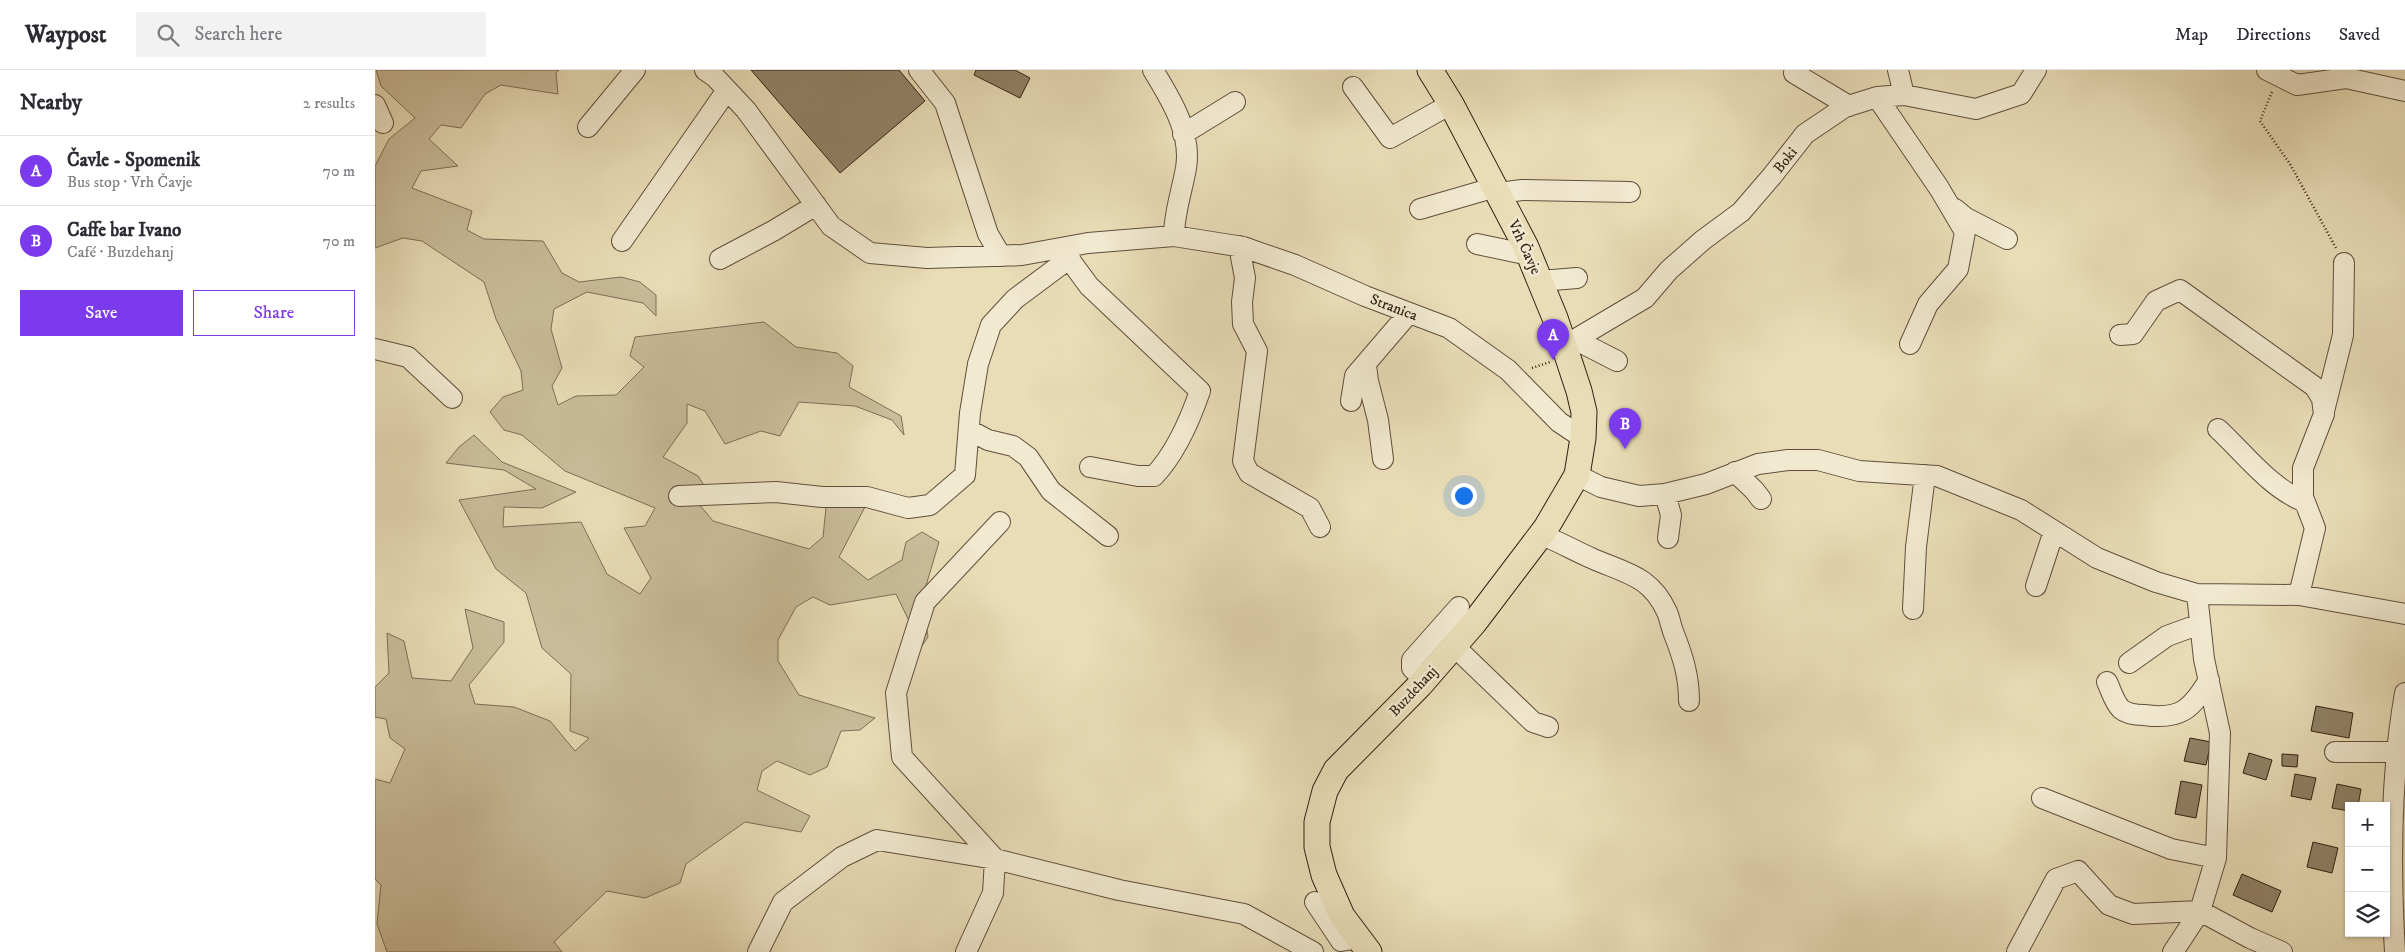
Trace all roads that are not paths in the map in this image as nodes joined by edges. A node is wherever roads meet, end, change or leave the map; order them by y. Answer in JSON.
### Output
{"nodes":[{"id":1,"x":635,"y":70,"type":"edge"},
{"id":2,"x":705,"y":70,"type":"edge"},
{"id":3,"x":919,"y":70,"type":"edge"},
{"id":4,"x":1153,"y":70,"type":"edge"},
{"id":5,"x":1430,"y":70,"type":"edge"},
{"id":6,"x":1898,"y":70,"type":"edge"},
{"id":7,"x":2036,"y":70,"type":"edge"},
{"id":8,"x":1794,"y":73,"type":"dead end"},
{"id":9,"x":2272,"y":73,"type":"edge"},
{"id":10,"x":1353,"y":87,"type":"dead end"},
{"id":11,"x":727,"y":90,"type":"junction"},
{"id":12,"x":2405,"y":91,"type":"edge"},
{"id":13,"x":1904,"y":95,"type":"junction"},
{"id":14,"x":1877,"y":97,"type":"junction"},
{"id":15,"x":1235,"y":102,"type":"dead end"},
{"id":16,"x":1451,"y":104,"type":"junction"},
{"id":17,"x":1849,"y":106,"type":"junction"},
{"id":18,"x":588,"y":127,"type":"dead end"},
{"id":19,"x":1183,"y":134,"type":"junction"},
{"id":20,"x":1498,"y":190,"type":"junction"},
{"id":21,"x":1630,"y":192,"type":"dead end"},
{"id":22,"x":816,"y":205,"type":"junction"},
{"id":23,"x":1949,"y":205,"type":"junction"},
{"id":24,"x":1420,"y":209,"type":"dead end"},
{"id":25,"x":1174,"y":236,"type":"junction"},
{"id":26,"x":2007,"y":239,"type":"dead end"},
{"id":27,"x":622,"y":241,"type":"dead end"},
{"id":28,"x":1477,"y":244,"type":"dead end"},
{"id":29,"x":1239,"y":246,"type":"junction"},
{"id":30,"x":1065,"y":253,"type":"junction"},
{"id":31,"x":1530,"y":254,"type":"junction"},
{"id":32,"x":1001,"y":256,"type":"junction"},
{"id":33,"x":720,"y":259,"type":"dead end"},
{"id":34,"x":2344,"y":263,"type":"road end"},
{"id":35,"x":1577,"y":278,"type":"dead end"},
{"id":36,"x":1540,"y":281,"type":"junction"},
{"id":37,"x":1409,"y":313,"type":"junction"},
{"id":38,"x":2120,"y":335,"type":"dead end"},
{"id":39,"x":2324,"y":340,"type":"dead end"},
{"id":40,"x":1910,"y":344,"type":"dead end"},
{"id":41,"x":375,"y":349,"type":"edge"},
{"id":42,"x":1564,"y":349,"type":"junction"},
{"id":43,"x":1617,"y":361,"type":"dead end"},
{"id":44,"x":2336,"y":362,"type":"junction"},
{"id":45,"x":1366,"y":366,"type":"junction"},
{"id":46,"x":452,"y":398,"type":"dead end"},
{"id":47,"x":1351,"y":401,"type":"dead end"},
{"id":48,"x":2324,"y":414,"type":"junction"},
{"id":49,"x":2218,"y":429,"type":"dead end"},
{"id":50,"x":969,"y":430,"type":"junction"},
{"id":51,"x":1583,"y":438,"type":"junction"},
{"id":52,"x":1383,"y":459,"type":"dead end"},
{"id":53,"x":1090,"y":467,"type":"dead end"},
{"id":54,"x":1735,"y":472,"type":"junction"},
{"id":55,"x":1577,"y":475,"type":"junction"},
{"id":56,"x":1925,"y":475,"type":"junction"},
{"id":57,"x":1665,"y":494,"type":"junction"},
{"id":58,"x":679,"y":496,"type":"dead end"},
{"id":59,"x":1761,"y":499,"type":"dead end"},
{"id":60,"x":2305,"y":502,"type":"junction"},
{"id":61,"x":1001,"y":522,"type":"dead end"},
{"id":62,"x":1320,"y":527,"type":"dead end"},
{"id":63,"x":2054,"y":531,"type":"junction"},
{"id":64,"x":1541,"y":535,"type":"junction"},
{"id":65,"x":1108,"y":536,"type":"dead end"},
{"id":66,"x":1668,"y":538,"type":"dead end"},
{"id":67,"x":2036,"y":586,"type":"dead end"},
{"id":68,"x":2197,"y":594,"type":"junction"},
{"id":69,"x":2299,"y":595,"type":"junction"},
{"id":70,"x":1459,"y":608,"type":"dead end"},
{"id":71,"x":1913,"y":609,"type":"dead end"},
{"id":72,"x":2405,"y":614,"type":"edge"},
{"id":73,"x":2201,"y":624,"type":"junction"},
{"id":74,"x":1454,"y":646,"type":"junction"},
{"id":75,"x":2129,"y":663,"type":"dead end"},
{"id":76,"x":1424,"y":680,"type":"junction"},
{"id":77,"x":2209,"y":680,"type":"junction"},
{"id":78,"x":2107,"y":682,"type":"dead end"},
{"id":79,"x":2405,"y":692,"type":"edge"},
{"id":80,"x":1689,"y":701,"type":"dead end"},
{"id":81,"x":1548,"y":727,"type":"dead end"},
{"id":82,"x":2335,"y":752,"type":"dead end"},
{"id":83,"x":2399,"y":752,"type":"junction"},
{"id":84,"x":2042,"y":798,"type":"dead end"},
{"id":85,"x":2400,"y":832,"type":"edge"},
{"id":86,"x":2216,"y":858,"type":"junction"},
{"id":87,"x":995,"y":859,"type":"junction"},
{"id":88,"x":1315,"y":902,"type":"dead end"},
{"id":89,"x":2200,"y":911,"type":"junction"},
{"id":90,"x":1364,"y":945,"type":"edge"},
{"id":91,"x":758,"y":952,"type":"edge"},
{"id":92,"x":966,"y":952,"type":"edge"},
{"id":93,"x":1313,"y":952,"type":"edge"},
{"id":94,"x":2017,"y":952,"type":"edge"},
{"id":95,"x":2173,"y":952,"type":"edge"},
{"id":96,"x":2282,"y":952,"type":"edge"},
{"id":97,"x":2395,"y":952,"type":"edge"}],
"edges":[{"from":1,"to":18,"type":"street"},
{"from":2,"to":11,"type":"street","name":"Stranica"},
{"from":3,"to":32,"type":"street"},
{"from":4,"to":19,"type":"street"},
{"from":5,"to":16,"type":"main road","name":"Vrh Čavje"},
{"from":6,"to":13,"type":"street"},
{"from":7,"to":13,"type":"street","name":"Boki"},
{"from":8,"to":17,"type":"street"},
{"from":9,"to":12,"type":"street"},
{"from":10,"to":16,"type":"street"},
{"from":11,"to":22,"type":"street","name":"Stranica"},
{"from":11,"to":27,"type":"street"},
{"from":13,"to":14,"type":"street","name":"Boki"},
{"from":14,"to":17,"type":"street","name":"Boki"},
{"from":14,"to":23,"type":"street"},
{"from":15,"to":19,"type":"street"},
{"from":16,"to":20,"type":"main road","name":"Vrh Čavje"},
{"from":17,"to":42,"type":"street","name":"Boki"},
{"from":19,"to":25,"type":"street"},
{"from":20,"to":21,"type":"street"},
{"from":20,"to":24,"type":"street"},
{"from":20,"to":31,"type":"main road","name":"Vrh Čavje"},
{"from":22,"to":32,"type":"street","name":"Stranica"},
{"from":22,"to":33,"type":"street"},
{"from":23,"to":26,"type":"street"},
{"from":23,"to":40,"type":"street"},
{"from":25,"to":29,"type":"street","name":"Stranica"},
{"from":25,"to":30,"type":"street","name":"Stranica"},
{"from":28,"to":31,"type":"street"},
{"from":29,"to":37,"type":"street","name":"Stranica"},
{"from":29,"to":62,"type":"street"},
{"from":30,"to":32,"type":"street","name":"Stranica"},
{"from":30,"to":50,"type":"street"},
{"from":30,"to":53,"type":"street"},
{"from":31,"to":36,"type":"main road","name":"Vrh Čavje"},
{"from":34,"to":44,"type":"street"},
{"from":35,"to":36,"type":"street"},
{"from":36,"to":42,"type":"main road","name":"Vrh Čavje"},
{"from":37,"to":45,"type":"street"},
{"from":37,"to":51,"type":"street","name":"Stranica"},
{"from":38,"to":48,"type":"street"},
{"from":39,"to":44,"type":"street"},
{"from":41,"to":46,"type":"street"},
{"from":42,"to":43,"type":"street"},
{"from":42,"to":51,"type":"main road","name":"Vrh Čavje"},
{"from":44,"to":48,"type":"street"},
{"from":45,"to":47,"type":"street"},
{"from":45,"to":52,"type":"street"},
{"from":48,"to":60,"type":"street"},
{"from":49,"to":60,"type":"street"},
{"from":50,"to":58,"type":"street"},
{"from":50,"to":65,"type":"street"},
{"from":51,"to":55,"type":"main road","name":"Buzdehanj"},
{"from":54,"to":56,"type":"street"},
{"from":54,"to":57,"type":"street"},
{"from":54,"to":59,"type":"street"},
{"from":55,"to":57,"type":"street"},
{"from":55,"to":64,"type":"main road","name":"Buzdehanj"},
{"from":56,"to":63,"type":"street"},
{"from":56,"to":71,"type":"street"},
{"from":57,"to":66,"type":"street"},
{"from":60,"to":69,"type":"street"},
{"from":61,"to":87,"type":"street"},
{"from":63,"to":67,"type":"street"},
{"from":63,"to":68,"type":"street"},
{"from":64,"to":74,"type":"main road","name":"Buzdehanj"},
{"from":64,"to":80,"type":"street"},
{"from":68,"to":69,"type":"street"},
{"from":68,"to":73,"type":"street"},
{"from":69,"to":72,"type":"street"},
{"from":70,"to":76,"type":"street"},
{"from":73,"to":75,"type":"street"},
{"from":73,"to":77,"type":"street"},
{"from":74,"to":76,"type":"main road","name":"Buzdehanj"},
{"from":74,"to":81,"type":"street"},
{"from":76,"to":90,"type":"main road","name":"Buzdehanj"},
{"from":77,"to":78,"type":"street"},
{"from":77,"to":86,"type":"street"},
{"from":79,"to":83,"type":"street"},
{"from":82,"to":83,"type":"street"},
{"from":83,"to":85,"type":"street"},
{"from":84,"to":86,"type":"street"},
{"from":85,"to":97,"type":"street"},
{"from":86,"to":89,"type":"street"},
{"from":87,"to":91,"type":"street"},
{"from":87,"to":92,"type":"street"},
{"from":87,"to":93,"type":"street"},
{"from":88,"to":90,"type":"street"},
{"from":89,"to":94,"type":"street"},
{"from":89,"to":95,"type":"street"},
{"from":89,"to":96,"type":"street"}]}
